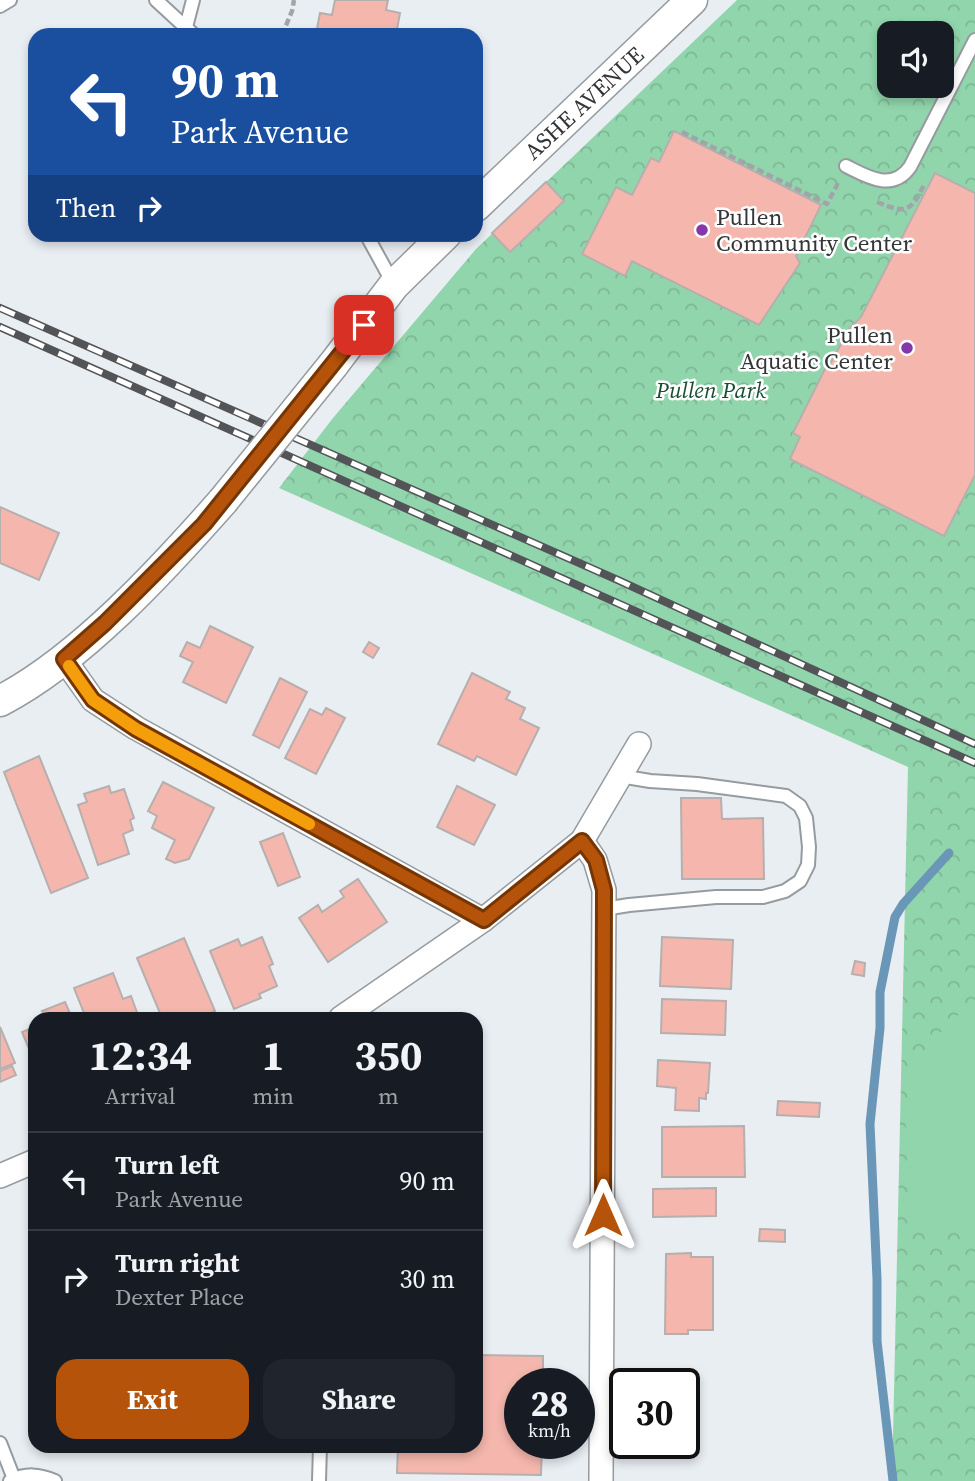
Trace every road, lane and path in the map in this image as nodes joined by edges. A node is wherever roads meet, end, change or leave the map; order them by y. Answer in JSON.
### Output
{"nodes":[{"id":1,"x":10,"y":0,"type":"edge"},
{"id":2,"x":156,"y":0,"type":"edge"},
{"id":3,"x":194,"y":0,"type":"edge"},
{"id":4,"x":294,"y":0,"type":"edge"},
{"id":5,"x":692,"y":0,"type":"edge"},
{"id":6,"x":0,"y":6,"type":"edge"},
{"id":7,"x":187,"y":28,"type":"edge"},
{"id":8,"x":190,"y":28,"type":"edge"},
{"id":9,"x":285,"y":28,"type":"edge"},
{"id":10,"x":975,"y":40,"type":"edge"},
{"id":11,"x":846,"y":166,"type":"dead end"},
{"id":12,"x":483,"y":199,"type":"edge"},
{"id":13,"x":370,"y":242,"type":"edge"},
{"id":14,"x":438,"y":242,"type":"edge"},
{"id":15,"x":394,"y":285,"type":"junction"},
{"id":16,"x":64,"y":659,"type":"junction"},
{"id":17,"x":0,"y":701,"type":"edge"},
{"id":18,"x":639,"y":744,"type":"dead end"},
{"id":19,"x":620,"y":776,"type":"junction"},
{"id":20,"x":582,"y":841,"type":"junction"},
{"id":21,"x":604,"y":909,"type":"junction"},
{"id":22,"x":484,"y":920,"type":"junction"},
{"id":23,"x":350,"y":1012,"type":"edge"},
{"id":24,"x":28,"y":1164,"type":"edge"},
{"id":25,"x":0,"y":1176,"type":"edge"},
{"id":26,"x":0,"y":1443,"type":"edge"},
{"id":27,"x":320,"y":1453,"type":"edge"},
{"id":28,"x":12,"y":1480,"type":"edge"},
{"id":29,"x":55,"y":1481,"type":"edge"},
{"id":30,"x":319,"y":1481,"type":"edge"},
{"id":31,"x":601,"y":1481,"type":"edge"}],
"edges":[{"from":1,"to":6,"type":"lane"},
{"from":2,"to":7,"type":"lane"},
{"from":3,"to":8,"type":"lane"},
{"from":4,"to":9,"type":"path"},
{"from":5,"to":12,"type":"street","name":"ASHE AVENUE"},
{"from":10,"to":11,"type":"lane"},
{"from":13,"to":15,"type":"lane"},
{"from":14,"to":15,"type":"street"},
{"from":15,"to":16,"type":"street","bridge":true},
{"from":16,"to":17,"type":"street"},
{"from":16,"to":22,"type":"street"},
{"from":18,"to":19,"type":"street"},
{"from":19,"to":20,"type":"street"},
{"from":19,"to":21,"type":"lane"},
{"from":20,"to":21,"type":"street"},
{"from":20,"to":22,"type":"street"},
{"from":21,"to":31,"type":"street"},
{"from":22,"to":23,"type":"street"},
{"from":24,"to":25,"type":"street"},
{"from":26,"to":28,"type":"lane"},
{"from":27,"to":30,"type":"lane"},
{"from":28,"to":29,"type":"lane"}]}
